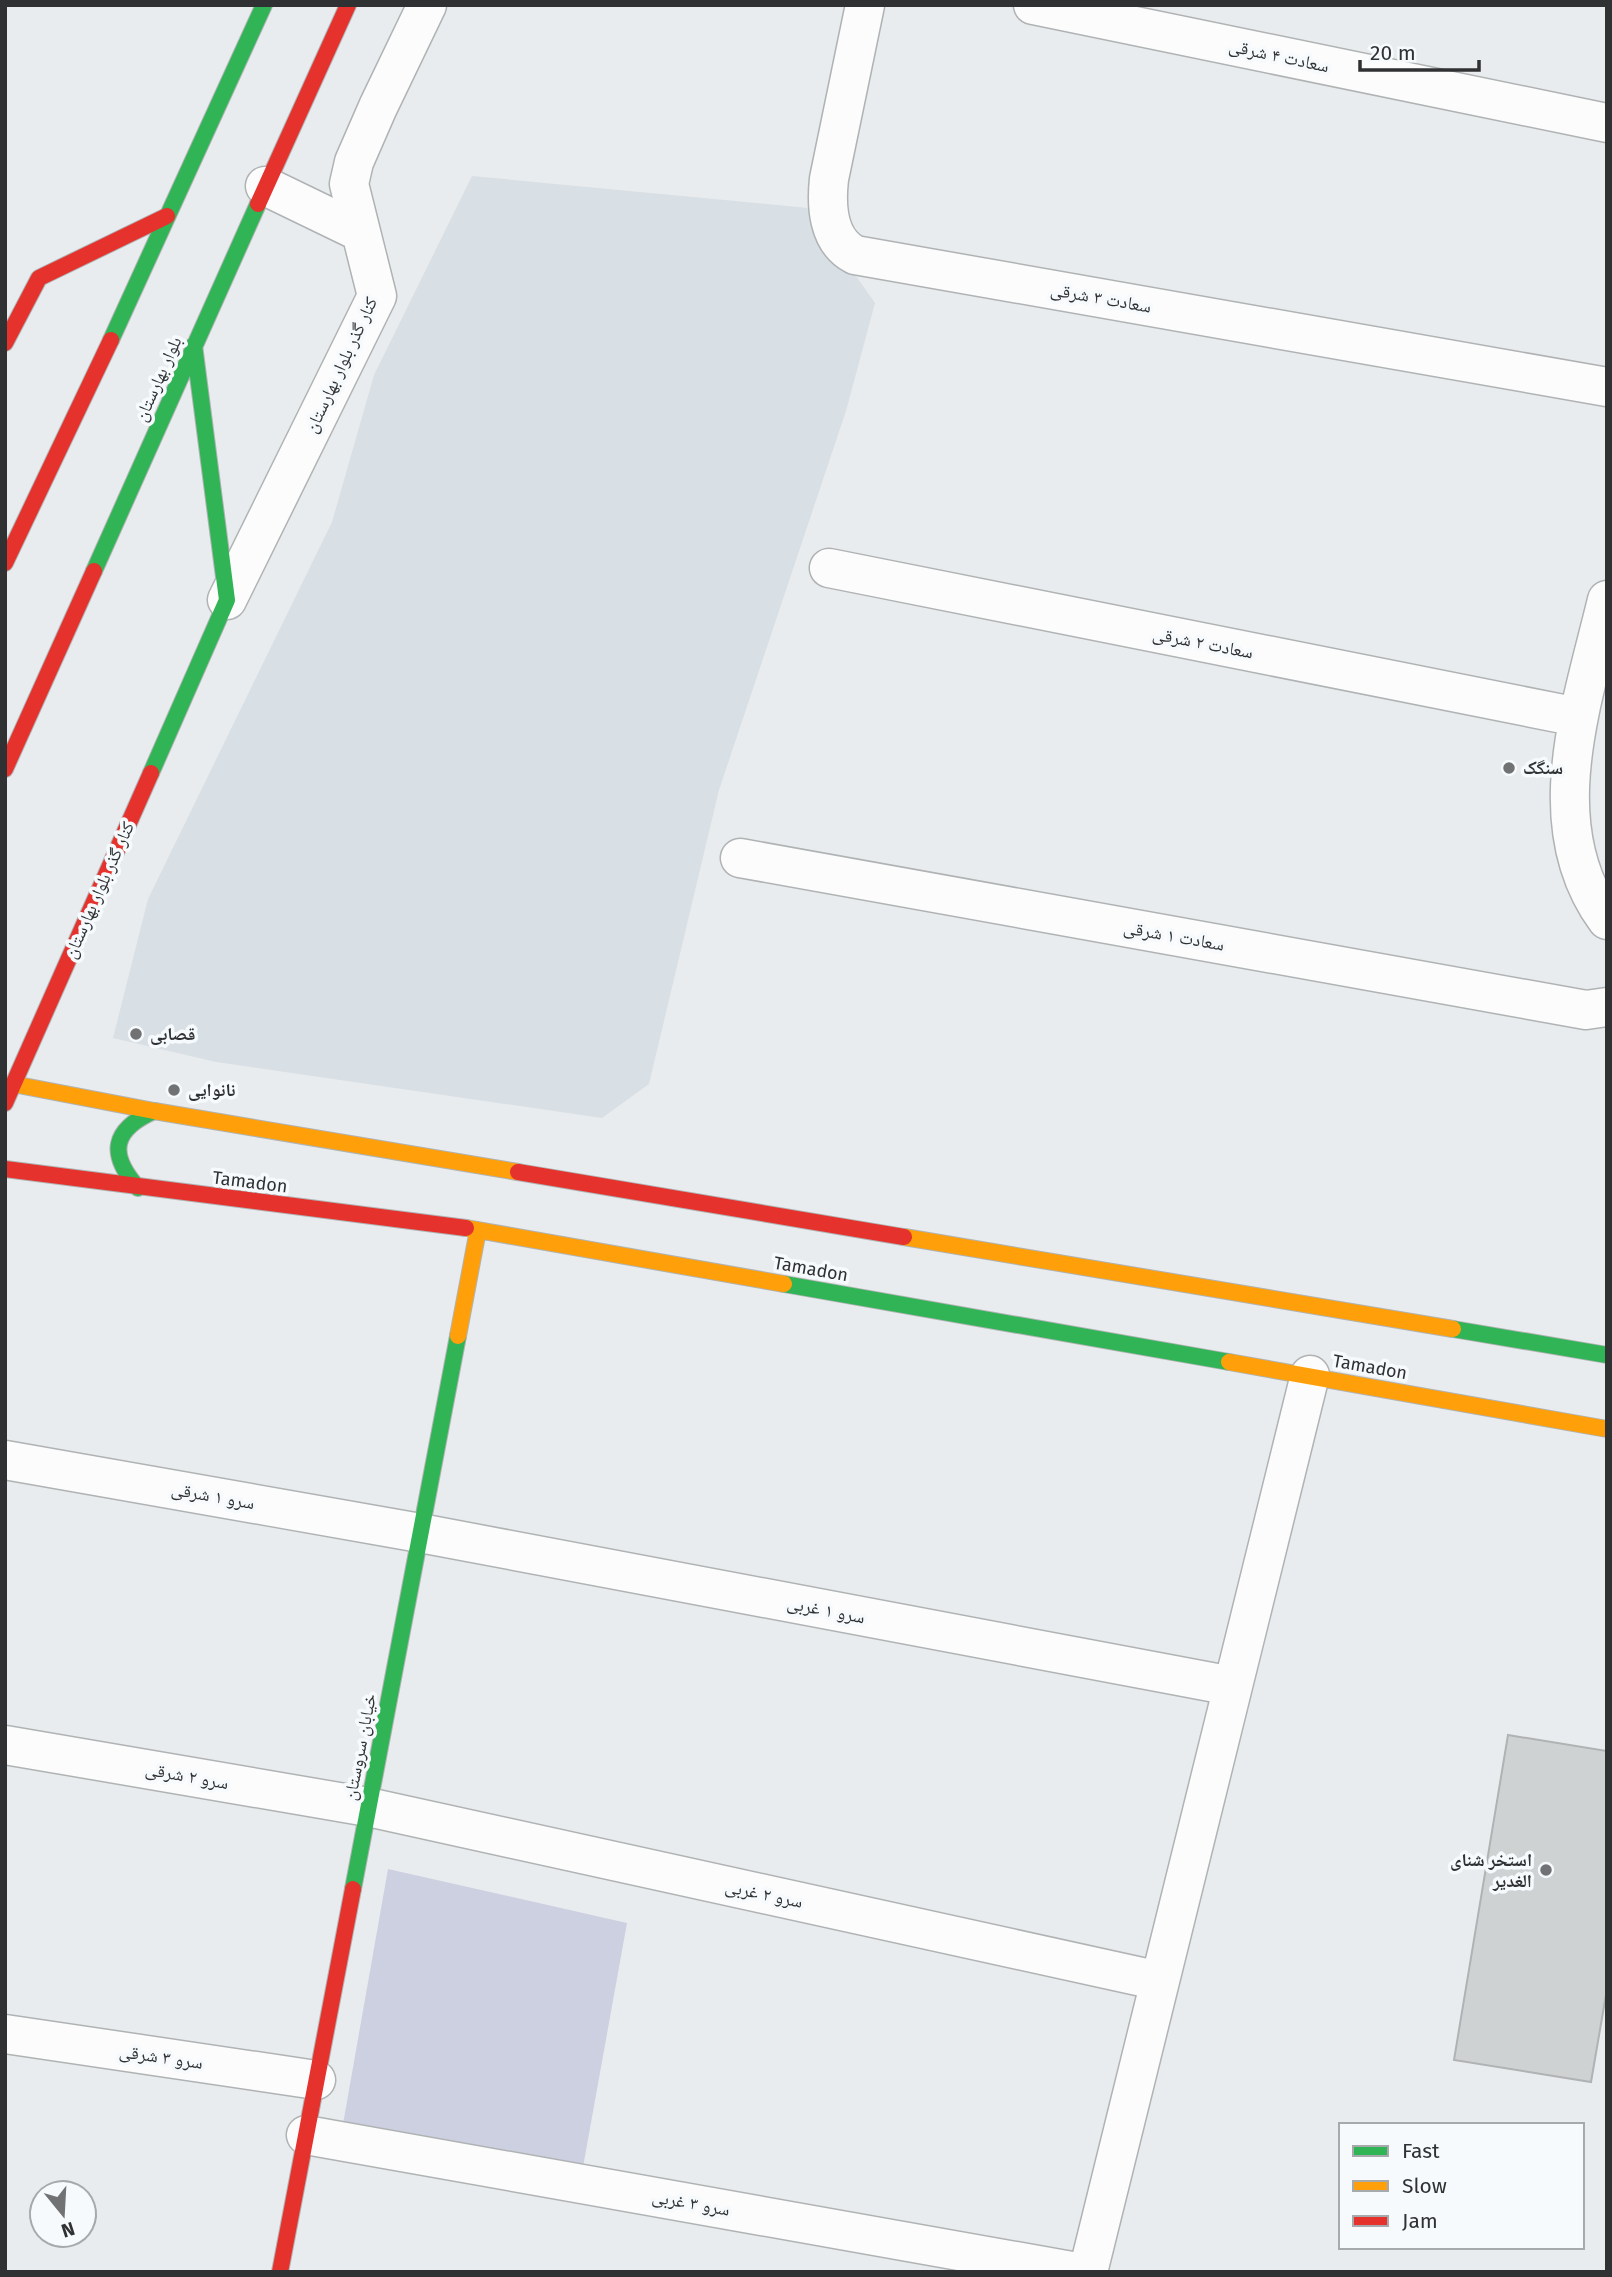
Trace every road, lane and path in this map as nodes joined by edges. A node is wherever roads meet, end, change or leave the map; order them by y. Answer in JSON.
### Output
{"nodes":[{"id":1,"x":264,"y":5,"type":"edge"},
{"id":2,"x":348,"y":5,"type":"edge"},
{"id":3,"x":427,"y":5,"type":"edge"},
{"id":4,"x":865,"y":5,"type":"edge"},
{"id":5,"x":1034,"y":5,"type":"edge"},
{"id":6,"x":1607,"y":123,"type":"edge"},
{"id":7,"x":265,"y":186,"type":"junction"},
{"id":8,"x":167,"y":216,"type":"junction"},
{"id":9,"x":360,"y":232,"type":"junction"},
{"id":10,"x":5,"y":343,"type":"edge"},
{"id":11,"x":194,"y":345,"type":"junction"},
{"id":12,"x":1607,"y":387,"type":"edge"},
{"id":13,"x":5,"y":563,"type":"edge"},
{"id":14,"x":828,"y":568,"type":"dead end"},
{"id":15,"x":228,"y":600,"type":"junction"},
{"id":16,"x":1607,"y":600,"type":"edge"},
{"id":17,"x":1600,"y":653,"type":"edge"},
{"id":18,"x":1578,"y":717,"type":"junction"},
{"id":19,"x":5,"y":769,"type":"edge"},
{"id":20,"x":740,"y":858,"type":"dead end"},
{"id":21,"x":1607,"y":920,"type":"edge"},
{"id":22,"x":1607,"y":1007,"type":"edge"},
{"id":23,"x":13,"y":1084,"type":"junction"},
{"id":24,"x":5,"y":1103,"type":"edge"},
{"id":25,"x":154,"y":1111,"type":"junction"},
{"id":26,"x":5,"y":1170,"type":"edge"},
{"id":27,"x":138,"y":1188,"type":"junction"},
{"id":28,"x":478,"y":1230,"type":"junction"},
{"id":29,"x":1607,"y":1355,"type":"edge"},
{"id":30,"x":1310,"y":1375,"type":"junction"},
{"id":31,"x":1607,"y":1429,"type":"edge"},
{"id":32,"x":5,"y":1460,"type":"edge"},
{"id":33,"x":420,"y":1533,"type":"junction"},
{"id":34,"x":1232,"y":1686,"type":"junction"},
{"id":35,"x":5,"y":1745,"type":"edge"},
{"id":36,"x":368,"y":1807,"type":"junction"},
{"id":37,"x":1160,"y":1981,"type":"junction"},
{"id":38,"x":5,"y":2034,"type":"edge"},
{"id":39,"x":316,"y":2080,"type":"junction"},
{"id":40,"x":306,"y":2135,"type":"junction"},
{"id":41,"x":280,"y":2272,"type":"edge"},
{"id":42,"x":1077,"y":2272,"type":"edge"},
{"id":43,"x":1088,"y":2272,"type":"edge"}],
"edges":[{"from":1,"to":8,"type":"main road"},
{"from":2,"to":7,"type":"main road","name":"بلوار بهارستان"},
{"from":3,"to":9,"type":"street","name":"کنار گذر بلوار بهارستان"},
{"from":4,"to":12,"type":"street","name":"سعادت ۳ شرقی"},
{"from":5,"to":6,"type":"street","name":"سعادت ۴ شرقی"},
{"from":7,"to":9,"type":"street"},
{"from":7,"to":11,"type":"main road","name":"بلوار بهارستان"},
{"from":8,"to":10,"type":"main road"},
{"from":8,"to":13,"type":"main road"},
{"from":9,"to":15,"type":"street","name":"کنار گذر بلوار بهارستان"},
{"from":11,"to":15,"type":"main road"},
{"from":11,"to":19,"type":"main road","name":"بلوار بهارستان"},
{"from":14,"to":18,"type":"street","name":"سعادت ۲ شرقی"},
{"from":15,"to":23,"type":"main road","name":"کنار گذر بلوار بهارستان"},
{"from":16,"to":17,"type":"street"},
{"from":17,"to":18,"type":"street"},
{"from":18,"to":21,"type":"street"},
{"from":20,"to":22,"type":"street","name":"سعادت ۱ شرقی"},
{"from":23,"to":24,"type":"main road","name":"کنار گذر بلوار بهارستان"},
{"from":23,"to":25,"type":"main road"},
{"from":25,"to":27,"type":"main road"},
{"from":25,"to":29,"type":"main road"},
{"from":26,"to":27,"type":"main road","name":"Tamadon"},
{"from":27,"to":28,"type":"main road","name":"Tamadon"},
{"from":28,"to":30,"type":"main road","name":"Tamadon"},
{"from":28,"to":33,"type":"main road","name":"خیابان سروستان"},
{"from":30,"to":31,"type":"main road","name":"Tamadon"},
{"from":30,"to":34,"type":"street"},
{"from":32,"to":33,"type":"street","name":"سرو ۱ شرقی"},
{"from":33,"to":34,"type":"street","name":"سرو ۱ غربی"},
{"from":33,"to":36,"type":"main road","name":"خیابان سروستان"},
{"from":34,"to":37,"type":"street"},
{"from":35,"to":36,"type":"street","name":"سرو ۲ شرقی"},
{"from":36,"to":37,"type":"street","name":"سرو ۲ غربی"},
{"from":36,"to":39,"type":"main road","name":"خیابان سروستان"},
{"from":37,"to":43,"type":"street"},
{"from":38,"to":39,"type":"street","name":"سرو ۳ شرقی"},
{"from":39,"to":40,"type":"main road","name":"خیابان سروستان"},
{"from":40,"to":41,"type":"main road","name":"خیابان سروستان"},
{"from":40,"to":42,"type":"street","name":"سرو ۳ غربی"}]}
